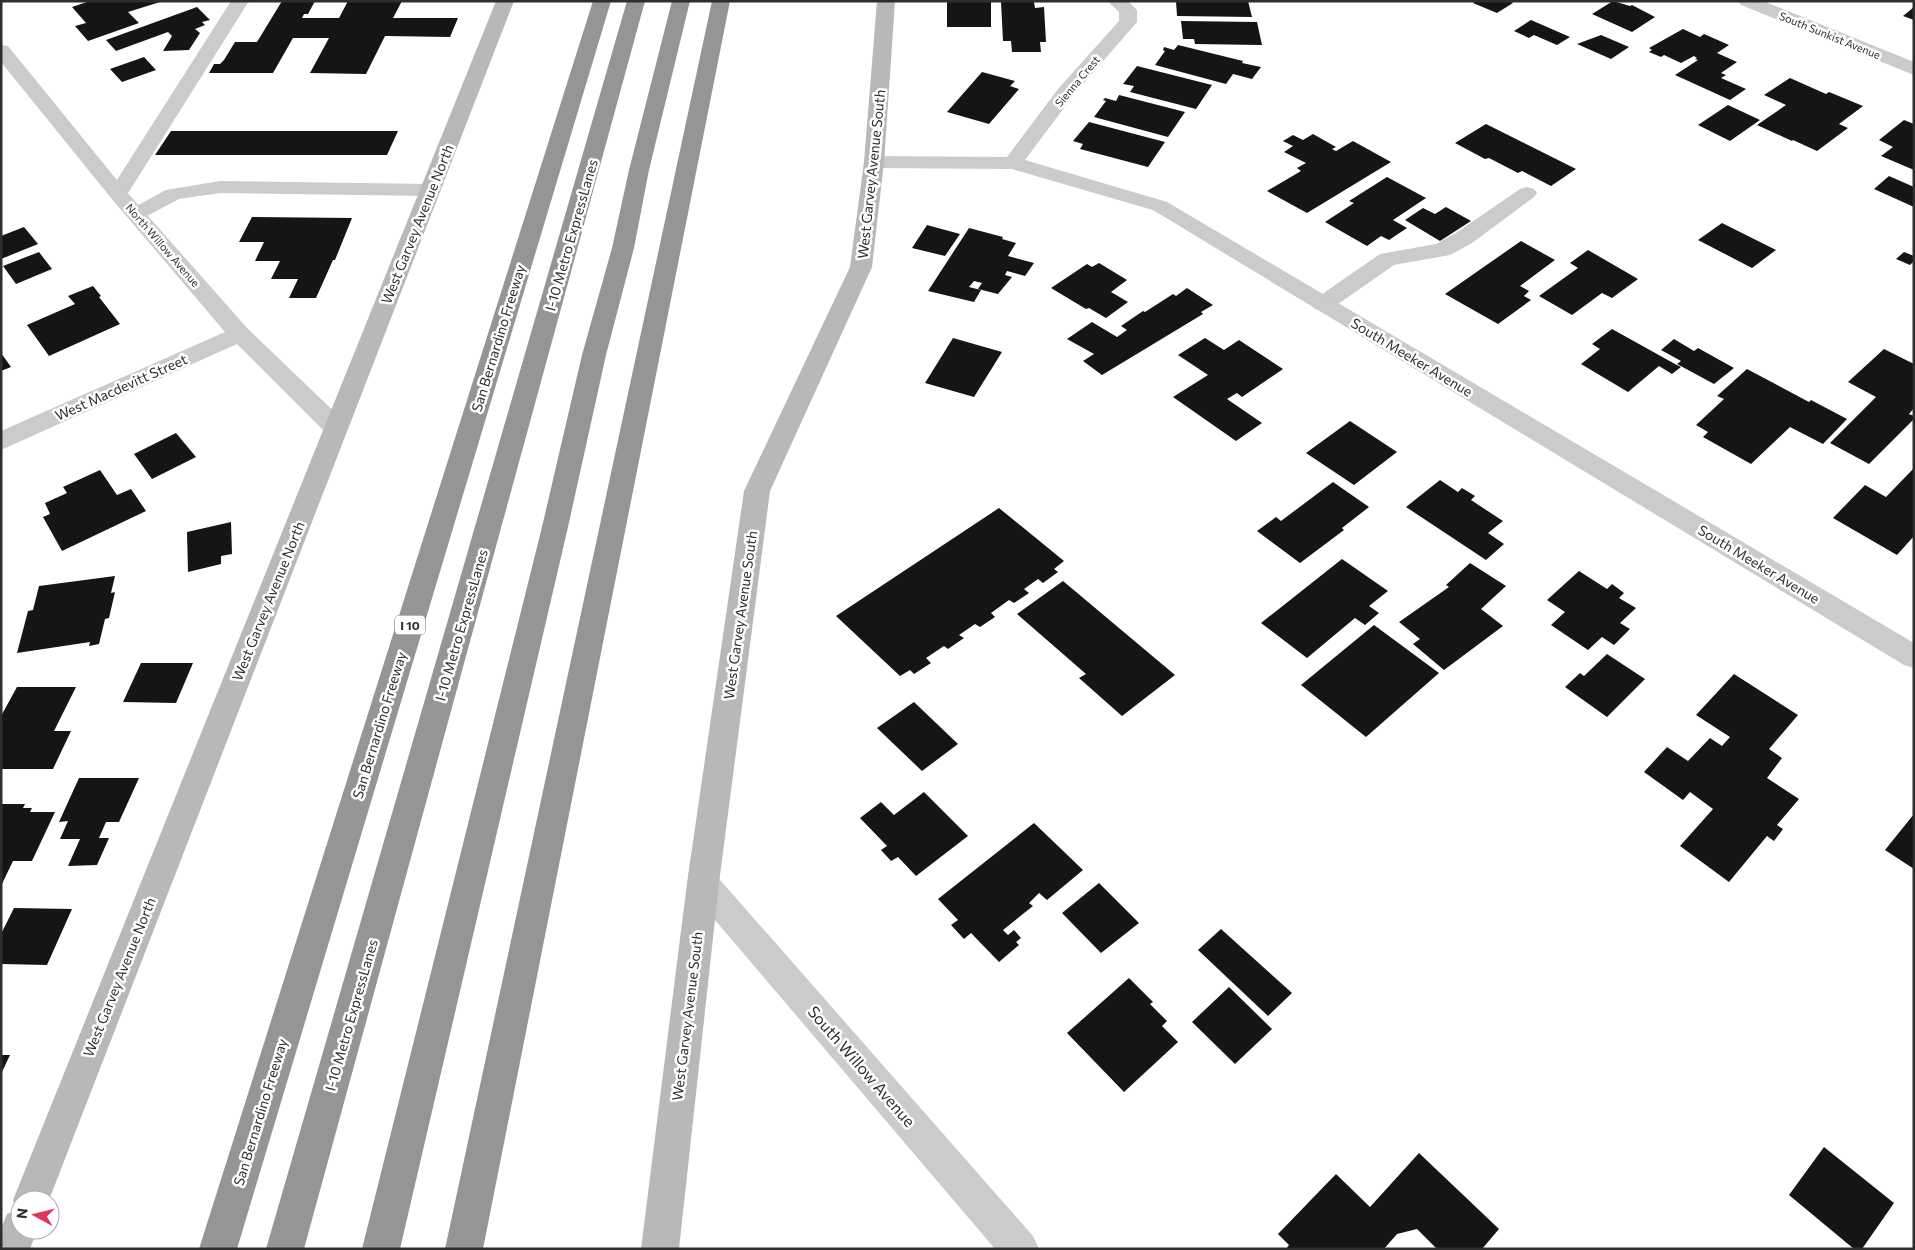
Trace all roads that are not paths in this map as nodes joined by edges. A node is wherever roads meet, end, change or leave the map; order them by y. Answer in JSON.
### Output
{"nodes":[{"id":1,"x":240,"y":1,"type":"edge"},
{"id":2,"x":505,"y":1,"type":"edge"},
{"id":3,"x":602,"y":1,"type":"edge"},
{"id":4,"x":636,"y":1,"type":"edge"},
{"id":5,"x":681,"y":1,"type":"edge"},
{"id":6,"x":721,"y":1,"type":"edge"},
{"id":7,"x":886,"y":1,"type":"edge"},
{"id":8,"x":1116,"y":1,"type":"edge"},
{"id":9,"x":1747,"y":1,"type":"edge"},
{"id":10,"x":1,"y":50,"type":"edge"},
{"id":11,"x":1914,"y":70,"type":"edge"},
{"id":12,"x":874,"y":162,"type":"junction"},
{"id":13,"x":1013,"y":164,"type":"junction"},
{"id":14,"x":431,"y":190,"type":"junction"},
{"id":15,"x":1527,"y":193,"type":"dead end"},
{"id":16,"x":118,"y":194,"type":"junction"},
{"id":17,"x":136,"y":214,"type":"junction"},
{"id":18,"x":1323,"y":304,"type":"junction"},
{"id":19,"x":240,"y":334,"type":"junction"},
{"id":20,"x":336,"y":428,"type":"junction"},
{"id":21,"x":1,"y":441,"type":"edge"},
{"id":22,"x":1914,"y":657,"type":"edge"},
{"id":23,"x":703,"y":883,"type":"junction"},
{"id":24,"x":35,"y":1190,"type":"edge"},
{"id":25,"x":218,"y":1249,"type":"edge"},
{"id":26,"x":286,"y":1249,"type":"edge"},
{"id":27,"x":381,"y":1249,"type":"edge"},
{"id":28,"x":464,"y":1249,"type":"edge"},
{"id":29,"x":660,"y":1249,"type":"edge"},
{"id":30,"x":1020,"y":1249,"type":"edge"}],
"edges":[{"from":1,"to":16,"type":"street"},
{"from":2,"to":14,"type":"street","name":"West Garvey Avenue North"},
{"from":3,"to":25,"type":"highway","name":"San Bernardino Freeway","number":"I 10"},
{"from":4,"to":26,"type":"highway","name":"I-10 Metro ExpressLanes"},
{"from":5,"to":27,"type":"highway"},
{"from":6,"to":28,"type":"highway"},
{"from":7,"to":12,"type":"street","name":"West Garvey Avenue South"},
{"from":8,"to":13,"type":"street","name":"Sienna Crest"},
{"from":9,"to":11,"type":"street","name":"South Sunkist Avenue"},
{"from":10,"to":16,"type":"street","name":"North Willow Avenue"},
{"from":12,"to":13,"type":"street","name":"South Meeker Avenue"},
{"from":12,"to":23,"type":"street","name":"West Garvey Avenue South"},
{"from":13,"to":18,"type":"street","name":"South Meeker Avenue"},
{"from":14,"to":17,"type":"street"},
{"from":14,"to":20,"type":"street","name":"West Garvey Avenue North"},
{"from":15,"to":18,"type":"street"},
{"from":16,"to":17,"type":"street","name":"North Willow Avenue"},
{"from":17,"to":19,"type":"street","name":"North Willow Avenue"},
{"from":18,"to":22,"type":"street","name":"South Meeker Avenue"},
{"from":19,"to":20,"type":"street","name":"North Willow Avenue"},
{"from":19,"to":21,"type":"street","name":"West Macdevitt Street"},
{"from":20,"to":24,"type":"street","name":"West Garvey Avenue North"},
{"from":23,"to":29,"type":"street","name":"West Garvey Avenue South"},
{"from":23,"to":30,"type":"street","name":"South Willow Avenue"}]}
